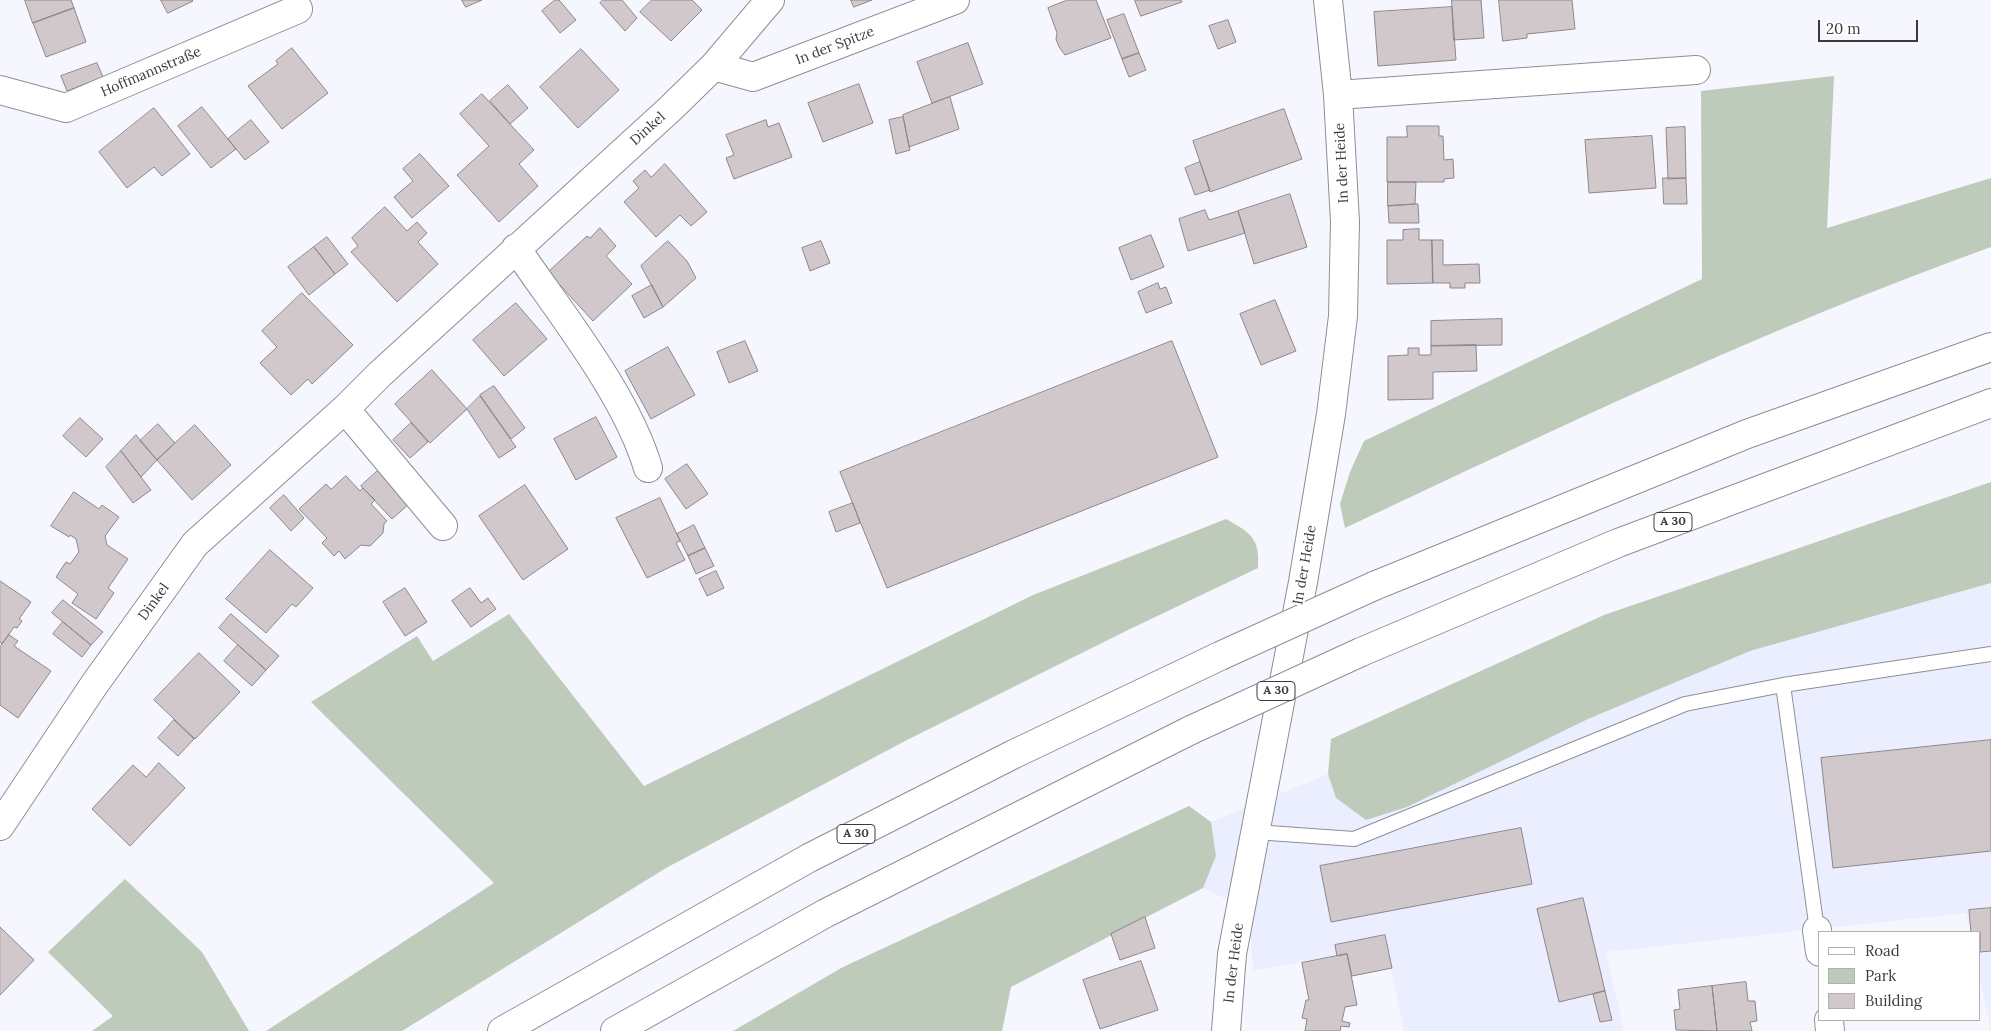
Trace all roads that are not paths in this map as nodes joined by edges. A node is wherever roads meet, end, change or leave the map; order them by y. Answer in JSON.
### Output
{"nodes":[{"id":1,"x":770,"y":0,"type":"edge"},
{"id":2,"x":955,"y":0,"type":"edge"},
{"id":3,"x":1328,"y":0,"type":"edge"},
{"id":4,"x":298,"y":9,"type":"dead end"},
{"id":5,"x":714,"y":66,"type":"junction"},
{"id":6,"x":1696,"y":70,"type":"dead end"},
{"id":7,"x":0,"y":90,"type":"edge"},
{"id":8,"x":1338,"y":95,"type":"junction"},
{"id":9,"x":516,"y":248,"type":"junction"},
{"id":10,"x":1991,"y":347,"type":"edge"},
{"id":11,"x":1991,"y":403,"type":"edge"},
{"id":12,"x":345,"y":409,"type":"junction"},
{"id":13,"x":648,"y":468,"type":"dead end"},
{"id":14,"x":443,"y":526,"type":"dead end"},
{"id":15,"x":1991,"y":654,"type":"edge"},
{"id":16,"x":1783,"y":685,"type":"junction"},
{"id":17,"x":0,"y":826,"type":"edge"},
{"id":18,"x":1256,"y":832,"type":"junction"},
{"id":19,"x":1818,"y":941,"type":"edge"},
{"id":20,"x":502,"y":1031,"type":"edge"},
{"id":21,"x":615,"y":1031,"type":"edge"},
{"id":22,"x":1226,"y":1031,"type":"edge"}],
"edges":[{"from":1,"to":5,"type":"main road","name":"Dinkel"},
{"from":2,"to":5,"type":"main road","name":"In der Spitze"},
{"from":3,"to":8,"type":"main road","name":"In der Heide"},
{"from":4,"to":7,"type":"main road","name":"Hoffmannstraße"},
{"from":5,"to":9,"type":"main road","name":"Dinkel"},
{"from":6,"to":8,"type":"main road"},
{"from":8,"to":18,"type":"main road","name":"In der Heide"},
{"from":9,"to":12,"type":"main road","name":"Dinkel"},
{"from":9,"to":13,"type":"main road"},
{"from":10,"to":20,"type":"main road","number":"A 30","bridge":true},
{"from":11,"to":21,"type":"main road","number":"A 30","bridge":true},
{"from":12,"to":14,"type":"main road"},
{"from":12,"to":17,"type":"main road","name":"Dinkel"},
{"from":15,"to":16,"type":"lane"},
{"from":16,"to":18,"type":"lane"},
{"from":16,"to":19,"type":"lane"},
{"from":18,"to":22,"type":"main road","name":"In der Heide"}]}
